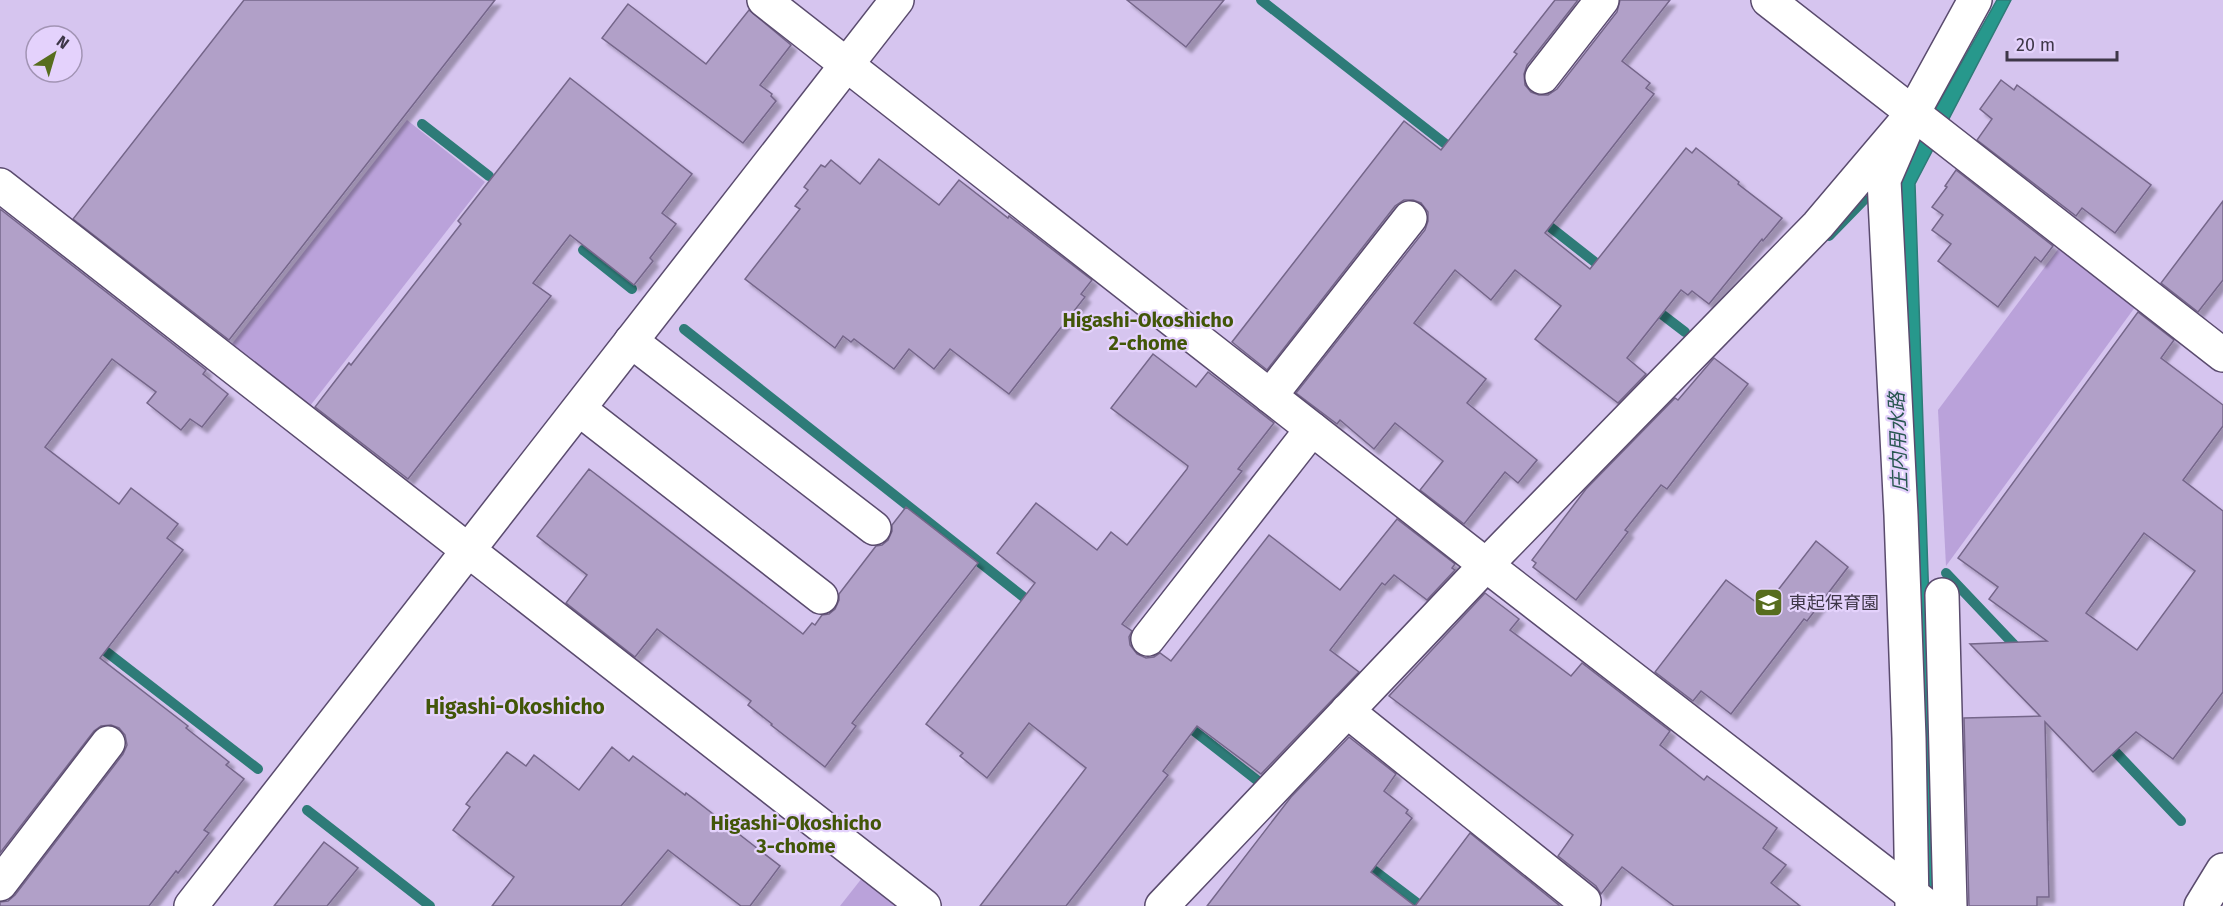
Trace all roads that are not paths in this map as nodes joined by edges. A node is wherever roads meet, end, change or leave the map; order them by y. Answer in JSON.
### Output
{"nodes":[{"id":1,"x":764,"y":0,"type":"edge"},
{"id":2,"x":897,"y":0,"type":"edge"},
{"id":3,"x":1602,"y":0,"type":"edge"},
{"id":4,"x":1768,"y":0,"type":"edge"},
{"id":5,"x":1975,"y":0,"type":"edge"},
{"id":6,"x":846,"y":65,"type":"junction"},
{"id":7,"x":1542,"y":78,"type":"dead end"},
{"id":8,"x":1918,"y":117,"type":"junction"},
{"id":9,"x":0,"y":185,"type":"edge"},
{"id":10,"x":1410,"y":218,"type":"dead end"},
{"id":11,"x":632,"y":341,"type":"junction"},
{"id":12,"x":2223,"y":355,"type":"edge"},
{"id":13,"x":1270,"y":396,"type":"junction"},
{"id":14,"x":579,"y":409,"type":"junction"},
{"id":15,"x":1312,"y":429,"type":"junction"},
{"id":16,"x":874,"y":528,"type":"dead end"},
{"id":17,"x":468,"y":551,"type":"junction"},
{"id":18,"x":1486,"y":565,"type":"junction"},
{"id":19,"x":1942,"y":594,"type":"dead end"},
{"id":20,"x":821,"y":597,"type":"dead end"},
{"id":21,"x":1148,"y":639,"type":"dead end"},
{"id":22,"x":1347,"y":711,"type":"junction"},
{"id":23,"x":108,"y":743,"type":"dead end"},
{"id":24,"x":2223,"y":870,"type":"edge"},
{"id":25,"x":0,"y":884,"type":"edge"},
{"id":26,"x":1924,"y":902,"type":"edge"},
{"id":27,"x":191,"y":906,"type":"edge"},
{"id":28,"x":924,"y":906,"type":"edge"},
{"id":29,"x":1162,"y":906,"type":"edge"},
{"id":30,"x":1580,"y":906,"type":"edge"},
{"id":31,"x":2201,"y":906,"type":"edge"}],
"edges":[{"from":1,"to":6,"type":"street"},
{"from":2,"to":6,"type":"street"},
{"from":3,"to":7,"type":"street"},
{"from":4,"to":8,"type":"street"},
{"from":5,"to":8,"type":"street"},
{"from":6,"to":11,"type":"street"},
{"from":6,"to":13,"type":"street"},
{"from":8,"to":12,"type":"street"},
{"from":8,"to":18,"type":"street"},
{"from":8,"to":26,"type":"street"},
{"from":9,"to":17,"type":"street"},
{"from":10,"to":13,"type":"street"},
{"from":11,"to":14,"type":"street"},
{"from":11,"to":16,"type":"street"},
{"from":13,"to":15,"type":"street"},
{"from":14,"to":17,"type":"street"},
{"from":14,"to":20,"type":"street"},
{"from":15,"to":18,"type":"street"},
{"from":15,"to":21,"type":"street"},
{"from":17,"to":27,"type":"street"},
{"from":17,"to":28,"type":"street"},
{"from":18,"to":22,"type":"street"},
{"from":18,"to":26,"type":"street"},
{"from":19,"to":26,"type":"street"},
{"from":22,"to":29,"type":"street"},
{"from":22,"to":30,"type":"street"},
{"from":23,"to":25,"type":"street"},
{"from":24,"to":31,"type":"street"}]}
